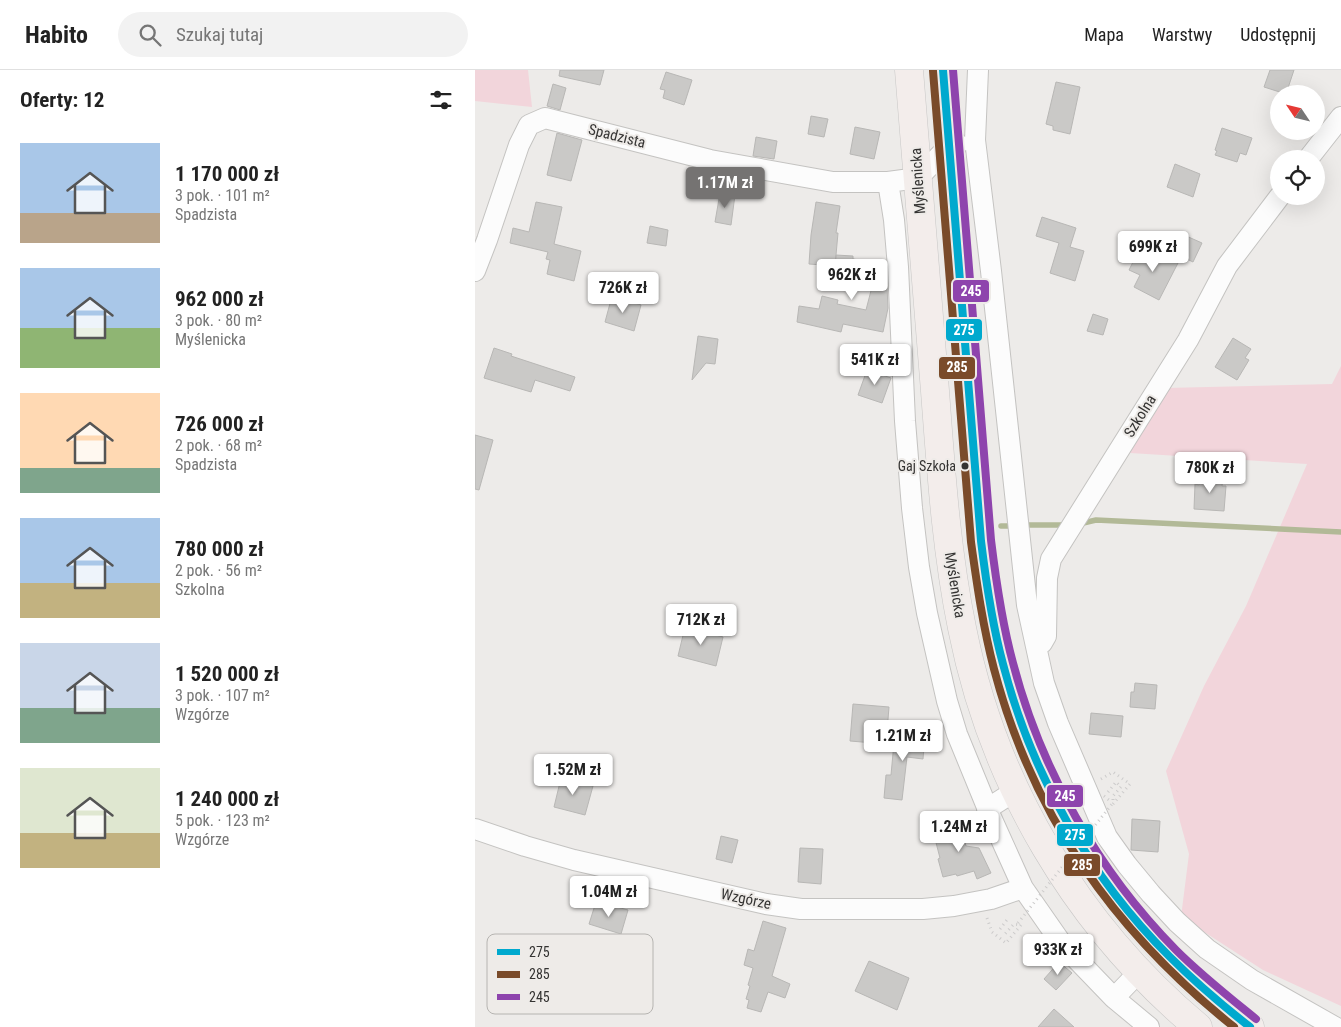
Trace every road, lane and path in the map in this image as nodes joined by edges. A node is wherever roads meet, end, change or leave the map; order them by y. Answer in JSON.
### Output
{"nodes":[{"id":1,"x":909,"y":70,"type":"edge"},
{"id":2,"x":943,"y":70,"type":"edge"},
{"id":3,"x":978,"y":70,"type":"edge"},
{"id":4,"x":1341,"y":117,"type":"edge"},
{"id":5,"x":962,"y":143,"type":"junction"},
{"id":6,"x":1315,"y":150,"type":"edge"},
{"id":7,"x":918,"y":178,"type":"junction"},
{"id":8,"x":888,"y":182,"type":"junction"},
{"id":9,"x":1273,"y":205,"type":"edge"},
{"id":10,"x":475,"y":271,"type":"edge"},
{"id":11,"x":1036,"y":646,"type":"junction"},
{"id":12,"x":1112,"y":787,"type":"dead end"},
{"id":13,"x":1085,"y":788,"type":"junction"},
{"id":14,"x":1015,"y":791,"type":"junction"},
{"id":15,"x":1111,"y":802,"type":"junction"},
{"id":16,"x":987,"y":809,"type":"junction"},
{"id":17,"x":475,"y":829,"type":"edge"},
{"id":18,"x":1023,"y":888,"type":"junction"},
{"id":19,"x":980,"y":901,"type":"junction"},
{"id":20,"x":1009,"y":917,"type":"dead end"},
{"id":21,"x":1016,"y":922,"type":"junction"},
{"id":22,"x":999,"y":929,"type":"dead end"},
{"id":23,"x":1005,"y":934,"type":"dead end"},
{"id":24,"x":1001,"y":939,"type":"junction"},
{"id":25,"x":1139,"y":972,"type":"junction"},
{"id":26,"x":1114,"y":998,"type":"junction"},
{"id":27,"x":1149,"y":1027,"type":"edge"},
{"id":28,"x":1197,"y":1027,"type":"edge"},
{"id":29,"x":1250,"y":1027,"type":"edge"},
{"id":30,"x":1335,"y":1027,"type":"edge"}],
"edges":[{"from":1,"to":7,"type":"highway","name":"Myślenicka"},
{"from":2,"to":5,"type":"highway","name":"Myślenicka"},
{"from":3,"to":5,"type":"street"},
{"from":4,"to":6,"type":"street"},
{"from":5,"to":7,"type":"street"},
{"from":5,"to":11,"type":"street"},
{"from":5,"to":29,"type":"highway","name":"Myślenicka"},
{"from":7,"to":8,"type":"street","name":"Spadzista"},
{"from":7,"to":14,"type":"highway","name":"Myślenicka"},
{"from":8,"to":10,"type":"street","name":"Spadzista"},
{"from":8,"to":16,"type":"street"},
{"from":9,"to":11,"type":"street","name":"Szkolna"},
{"from":11,"to":13,"type":"street"},
{"from":12,"to":15,"type":"path"},
{"from":13,"to":15,"type":"path"},
{"from":13,"to":30,"type":"street"},
{"from":14,"to":16,"type":"street"},
{"from":14,"to":25,"type":"highway","name":"Myślenicka"},
{"from":15,"to":15,"type":"path","bridge":true},
{"from":15,"to":21,"type":"path","bridge":true},
{"from":16,"to":18,"type":"street"},
{"from":17,"to":19,"type":"street","name":"Wzgórze"},
{"from":18,"to":19,"type":"street","name":"Wzgórze"},
{"from":18,"to":26,"type":"street"},
{"from":19,"to":24,"type":"path"},
{"from":20,"to":22,"type":"path"},
{"from":21,"to":23,"type":"path"},
{"from":21,"to":24,"type":"path"},
{"from":21,"to":24,"type":"path"},
{"from":25,"to":26,"type":"street"},
{"from":25,"to":28,"type":"highway","name":"Myślenicka"},
{"from":26,"to":27,"type":"street"}]}
